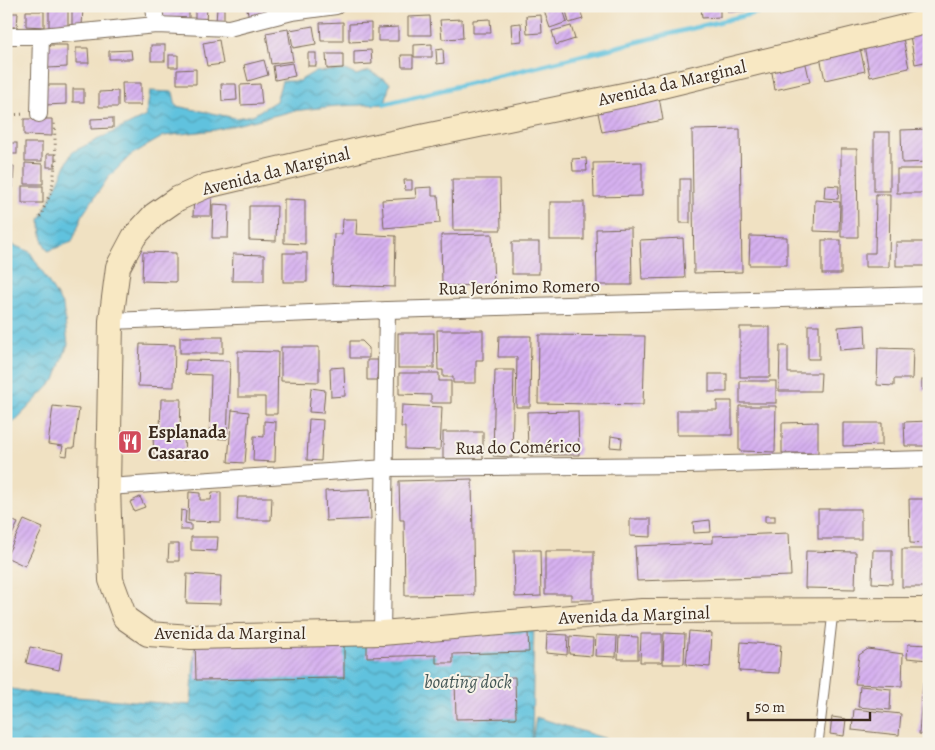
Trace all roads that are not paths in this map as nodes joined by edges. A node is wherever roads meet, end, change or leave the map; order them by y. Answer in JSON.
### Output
{"nodes":[{"id":1,"x":154,"y":6,"type":"edge"},
{"id":2,"x":336,"y":6,"type":"edge"},
{"id":3,"x":929,"y":21,"type":"edge"},
{"id":4,"x":156,"y":25,"type":"junction"},
{"id":5,"x":6,"y":36,"type":"edge"},
{"id":6,"x":41,"y":36,"type":"junction"},
{"id":7,"x":39,"y":114,"type":"road end"},
{"id":8,"x":929,"y":295,"type":"edge"},
{"id":9,"x":387,"y":310,"type":"junction"},
{"id":10,"x":110,"y":321,"type":"junction"},
{"id":11,"x":929,"y":459,"type":"edge"},
{"id":12,"x":386,"y":468,"type":"junction"},
{"id":13,"x":108,"y":487,"type":"junction"},
{"id":14,"x":929,"y":610,"type":"edge"},
{"id":15,"x":833,"y":612,"type":"junction"},
{"id":16,"x":382,"y":633,"type":"junction"},
{"id":17,"x":818,"y":744,"type":"edge"}],
"edges":[{"from":1,"to":4,"type":"street"},
{"from":2,"to":4,"type":"street"},
{"from":3,"to":10,"type":"street","name":"Avenida da Marginal"},
{"from":4,"to":6,"type":"street"},
{"from":5,"to":6,"type":"street"},
{"from":6,"to":7,"type":"street"},
{"from":8,"to":9,"type":"street","name":"Rua Jerónimo Romero"},
{"from":9,"to":10,"type":"street","name":"Rua Jerónimo Romero"},
{"from":9,"to":12,"type":"street"},
{"from":10,"to":13,"type":"street","name":"Avenida da Marginal"},
{"from":11,"to":12,"type":"street","name":"Rua do Comérico"},
{"from":12,"to":13,"type":"street","name":"Rua do Comérico"},
{"from":12,"to":16,"type":"street"},
{"from":13,"to":16,"type":"street","name":"Avenida da Marginal"},
{"from":14,"to":15,"type":"street","name":"Avenida da Marginal"},
{"from":15,"to":16,"type":"street","name":"Avenida da Marginal"},
{"from":15,"to":17,"type":"lane"}]}
